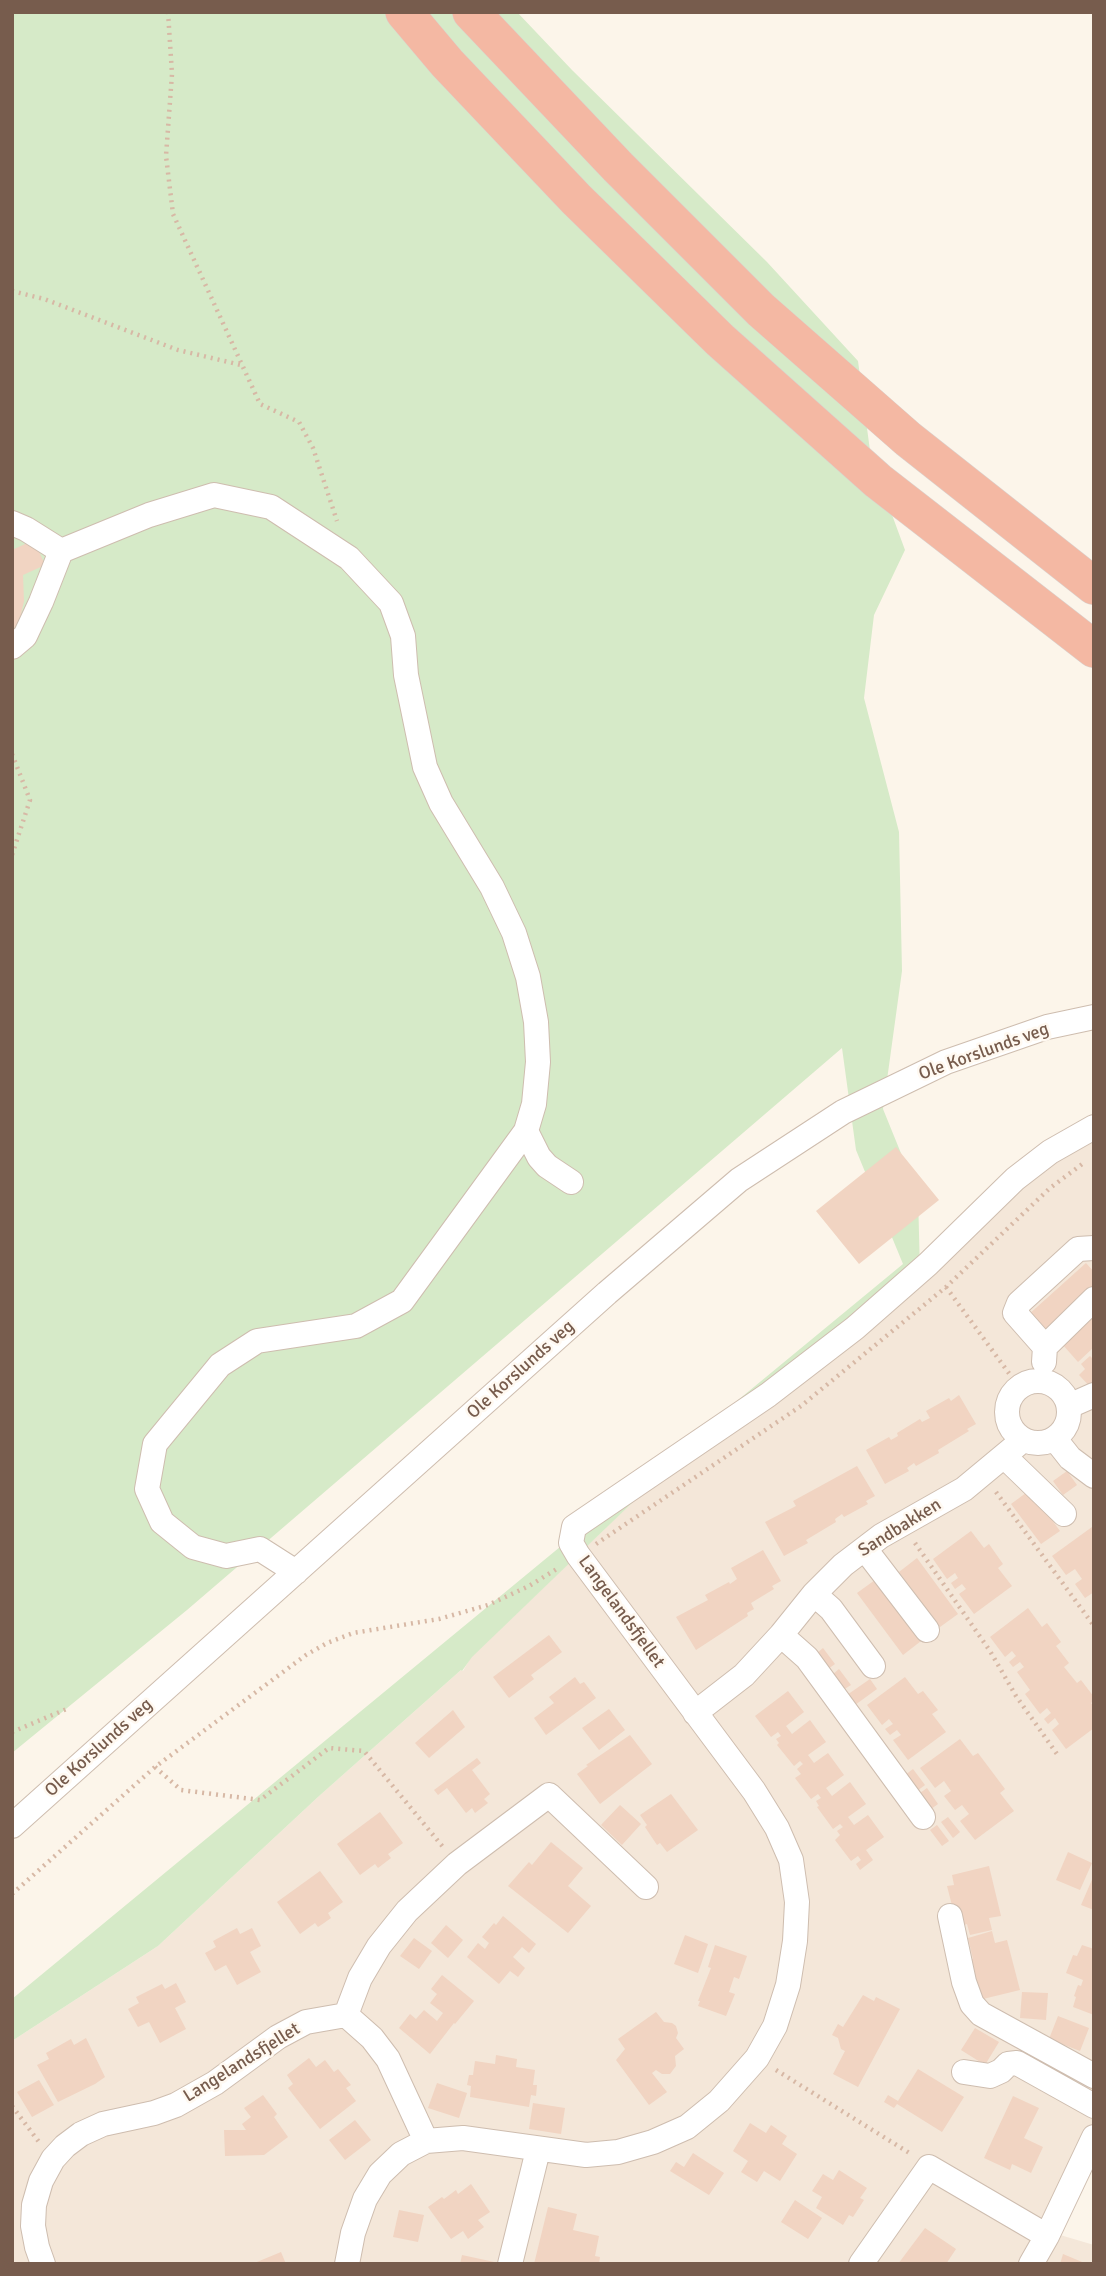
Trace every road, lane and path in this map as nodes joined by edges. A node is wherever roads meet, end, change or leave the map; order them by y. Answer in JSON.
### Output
{"nodes":[{"id":1,"x":168,"y":12,"type":"edge"},
{"id":2,"x":404,"y":12,"type":"edge"},
{"id":3,"x":471,"y":12,"type":"edge"},
{"id":4,"x":12,"y":291,"type":"edge"},
{"id":5,"x":242,"y":365,"type":"junction"},
{"id":6,"x":12,"y":523,"type":"edge"},
{"id":7,"x":61,"y":551,"type":"junction"},
{"id":8,"x":349,"y":558,"type":"junction"},
{"id":9,"x":1094,"y":586,"type":"edge"},
{"id":10,"x":12,"y":647,"type":"edge"},
{"id":11,"x":1094,"y":649,"type":"edge"},
{"id":12,"x":12,"y":754,"type":"edge"},
{"id":13,"x":12,"y":855,"type":"edge"},
{"id":14,"x":1094,"y":1017,"type":"edge"},
{"id":15,"x":1094,"y":1127,"type":"edge"},
{"id":16,"x":526,"y":1131,"type":"junction"},
{"id":17,"x":571,"y":1182,"type":"dead end"},
{"id":18,"x":1094,"y":1248,"type":"edge"},
{"id":19,"x":946,"y":1287,"type":"dead end"},
{"id":20,"x":1094,"y":1299,"type":"edge"},
{"id":21,"x":1045,"y":1347,"type":"junction"},
{"id":22,"x":1031,"y":1384,"type":"junction"},
{"id":23,"x":1094,"y":1395,"type":"edge"},
{"id":24,"x":1069,"y":1406,"type":"junction"},
{"id":25,"x":1055,"y":1439,"type":"junction"},
{"id":26,"x":1014,"y":1448,"type":"junction"},
{"id":27,"x":982,"y":1475,"type":"junction"},
{"id":28,"x":1094,"y":1476,"type":"edge"},
{"id":29,"x":1064,"y":1514,"type":"dead end"},
{"id":30,"x":902,"y":1525,"type":"junction"},
{"id":31,"x":865,"y":1549,"type":"junction"},
{"id":32,"x":578,"y":1555,"type":"junction"},
{"id":33,"x":296,"y":1572,"type":"junction"},
{"id":34,"x":814,"y":1594,"type":"junction"},
{"id":35,"x":1094,"y":1626,"type":"edge"},
{"id":36,"x":927,"y":1630,"type":"dead end"},
{"id":37,"x":781,"y":1635,"type":"junction"},
{"id":38,"x":873,"y":1666,"type":"dead end"},
{"id":39,"x":69,"y":1708,"type":"dead end"},
{"id":40,"x":695,"y":1713,"type":"junction"},
{"id":41,"x":12,"y":1732,"type":"edge"},
{"id":42,"x":1057,"y":1754,"type":"dead end"},
{"id":43,"x":155,"y":1767,"type":"junction"},
{"id":44,"x":923,"y":1817,"type":"dead end"},
{"id":45,"x":12,"y":1826,"type":"edge"},
{"id":46,"x":457,"y":1864,"type":"junction"},
{"id":47,"x":646,"y":1887,"type":"dead end"},
{"id":48,"x":12,"y":1894,"type":"edge"},
{"id":49,"x":950,"y":1916,"type":"dead end"},
{"id":50,"x":346,"y":2015,"type":"junction"},
{"id":51,"x":757,"y":2058,"type":"junction"},
{"id":52,"x":964,"y":2072,"type":"dead end"},
{"id":53,"x":1094,"y":2076,"type":"edge"},
{"id":54,"x":12,"y":2106,"type":"edge"},
{"id":55,"x":1094,"y":2106,"type":"edge"},
{"id":56,"x":1094,"y":2137,"type":"edge"},
{"id":57,"x":426,"y":2141,"type":"junction"},
{"id":58,"x":538,"y":2150,"type":"junction"},
{"id":59,"x":53,"y":2160,"type":"junction"},
{"id":60,"x":929,"y":2166,"type":"junction"},
{"id":61,"x":1047,"y":2236,"type":"junction"},
{"id":62,"x":43,"y":2264,"type":"edge"},
{"id":63,"x":347,"y":2264,"type":"edge"},
{"id":64,"x":510,"y":2264,"type":"edge"},
{"id":65,"x":860,"y":2264,"type":"edge"},
{"id":66,"x":1031,"y":2264,"type":"edge"}],
"edges":[{"from":1,"to":5,"type":"path"},
{"from":2,"to":11,"type":"highway"},
{"from":3,"to":9,"type":"highway"},
{"from":4,"to":5,"type":"path"},
{"from":5,"to":8,"type":"path"},
{"from":6,"to":7,"type":"street"},
{"from":7,"to":8,"type":"street"},
{"from":7,"to":10,"type":"street"},
{"from":8,"to":16,"type":"street"},
{"from":12,"to":13,"type":"path"},
{"from":14,"to":33,"type":"street","name":"Ole Korslunds veg"},
{"from":15,"to":32,"type":"street","name":"Langelandsfjellet"},
{"from":16,"to":17,"type":"street"},
{"from":16,"to":33,"type":"street"},
{"from":18,"to":21,"type":"street"},
{"from":19,"to":22,"type":"path"},
{"from":20,"to":21,"type":"street"},
{"from":21,"to":22,"type":"street"},
{"from":22,"to":24,"type":"street"},
{"from":22,"to":26,"type":"street"},
{"from":23,"to":24,"type":"street"},
{"from":24,"to":25,"type":"street"},
{"from":25,"to":26,"type":"street"},
{"from":25,"to":28,"type":"street"},
{"from":26,"to":27,"type":"street","name":"Sandbakken"},
{"from":26,"to":29,"type":"street"},
{"from":27,"to":30,"type":"street","name":"Sandbakken"},
{"from":27,"to":35,"type":"path"},
{"from":30,"to":31,"type":"street","name":"Sandbakken"},
{"from":30,"to":42,"type":"path"},
{"from":31,"to":34,"type":"street","name":"Sandbakken"},
{"from":31,"to":36,"type":"street"},
{"from":32,"to":40,"type":"street","name":"Langelandsfjellet"},
{"from":32,"to":43,"type":"path"},
{"from":33,"to":45,"type":"street","name":"Ole Korslunds veg"},
{"from":34,"to":37,"type":"street","name":"Sandbakken"},
{"from":34,"to":38,"type":"street"},
{"from":37,"to":40,"type":"street","name":"Sandbakken"},
{"from":37,"to":44,"type":"street"},
{"from":39,"to":41,"type":"path"},
{"from":40,"to":51,"type":"street","name":"Langelandsfjellet"},
{"from":43,"to":46,"type":"path"},
{"from":43,"to":48,"type":"path"},
{"from":46,"to":47,"type":"street"},
{"from":46,"to":50,"type":"street"},
{"from":49,"to":53,"type":"street"},
{"from":50,"to":57,"type":"street"},
{"from":50,"to":59,"type":"street","name":"Langelandsfjellet"},
{"from":51,"to":58,"type":"street","name":"Langelandsfjellet"},
{"from":51,"to":60,"type":"path"},
{"from":52,"to":55,"type":"street"},
{"from":54,"to":59,"type":"path"},
{"from":56,"to":61,"type":"street"},
{"from":57,"to":58,"type":"street","name":"Langelandsfjellet"},
{"from":57,"to":63,"type":"street","name":"Langelandsfjellet"},
{"from":58,"to":64,"type":"street"},
{"from":59,"to":62,"type":"street","name":"Langelandsfjellet"},
{"from":60,"to":61,"type":"street"},
{"from":60,"to":65,"type":"street"},
{"from":61,"to":66,"type":"street"}]}
